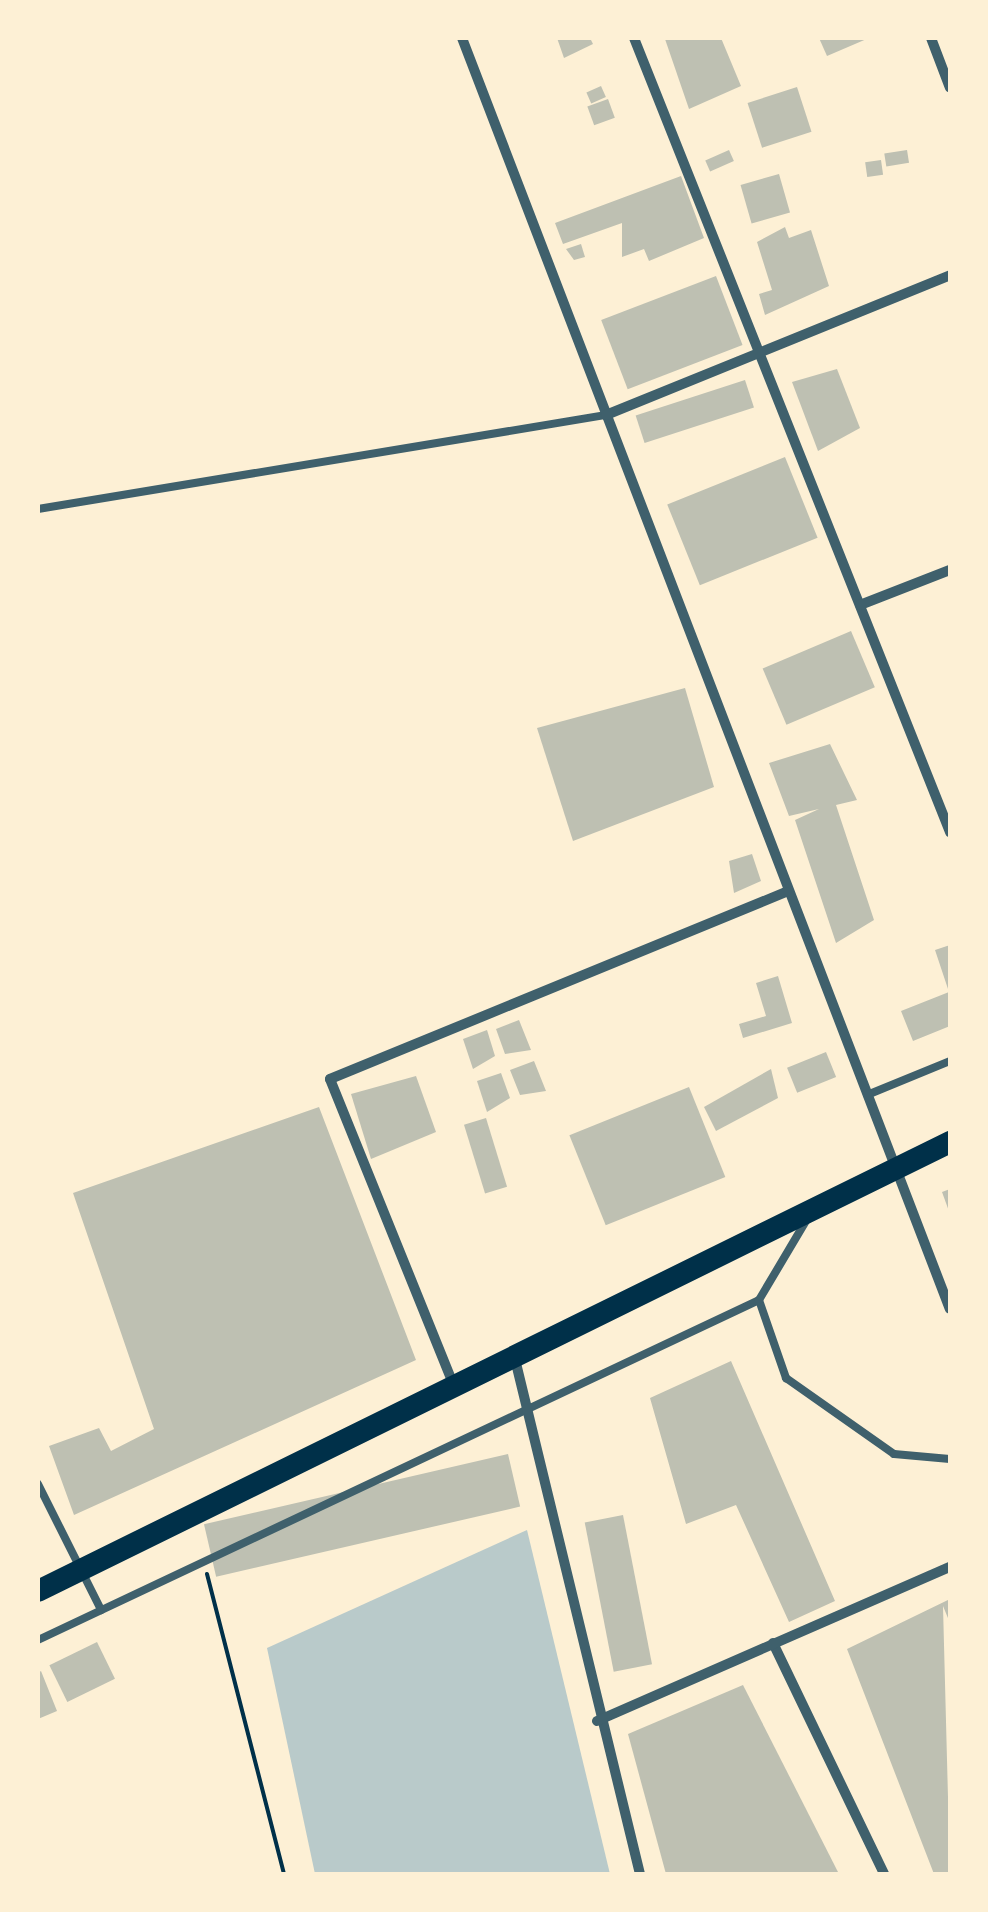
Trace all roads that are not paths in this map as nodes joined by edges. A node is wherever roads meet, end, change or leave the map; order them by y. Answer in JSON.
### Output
{"nodes":[{"id":1,"x":462,"y":38,"type":"edge"},
{"id":2,"x":634,"y":38,"type":"edge"},
{"id":3,"x":931,"y":38,"type":"edge"},
{"id":4,"x":950,"y":88,"type":"edge"},
{"id":5,"x":950,"y":274,"type":"edge"},
{"id":6,"x":760,"y":356,"type":"junction"},
{"id":7,"x":606,"y":415,"type":"junction"},
{"id":8,"x":38,"y":510,"type":"edge"},
{"id":9,"x":950,"y":570,"type":"edge"},
{"id":10,"x":860,"y":605,"type":"junction"},
{"id":11,"x":950,"y":832,"type":"edge"},
{"id":12,"x":786,"y":892,"type":"junction"},
{"id":13,"x":950,"y":1060,"type":"edge"},
{"id":14,"x":865,"y":1096,"type":"junction"},
{"id":15,"x":950,"y":1142,"type":"edge"},
{"id":16,"x":895,"y":1172,"type":"junction"},
{"id":17,"x":810,"y":1214,"type":"junction"},
{"id":18,"x":758,"y":1300,"type":"junction"},
{"id":19,"x":950,"y":1310,"type":"edge"},
{"id":20,"x":515,"y":1359,"type":"junction"},
{"id":21,"x":454,"y":1386,"type":"junction"},
{"id":22,"x":526,"y":1407,"type":"junction"},
{"id":23,"x":950,"y":1459,"type":"edge"},
{"id":24,"x":38,"y":1484,"type":"edge"},
{"id":25,"x":950,"y":1567,"type":"edge"},
{"id":26,"x":84,"y":1568,"type":"junction"},
{"id":27,"x":38,"y":1591,"type":"edge"},
{"id":28,"x":101,"y":1610,"type":"junction"},
{"id":29,"x":38,"y":1640,"type":"edge"},
{"id":30,"x":773,"y":1643,"type":"junction"},
{"id":31,"x":597,"y":1721,"type":"junction"},
{"id":32,"x":640,"y":1874,"type":"edge"},
{"id":33,"x":884,"y":1874,"type":"edge"}],
"edges":[{"from":1,"to":7,"type":"street"},
{"from":2,"to":6,"type":"street"},
{"from":3,"to":4,"type":"street"},
{"from":5,"to":6,"type":"street"},
{"from":6,"to":7,"type":"street"},
{"from":6,"to":10,"type":"street"},
{"from":7,"to":8,"type":"lane"},
{"from":7,"to":12,"type":"street"},
{"from":9,"to":10,"type":"street"},
{"from":10,"to":11,"type":"street"},
{"from":12,"to":14,"type":"street"},
{"from":12,"to":21,"type":"street"},
{"from":13,"to":14,"type":"lane"},
{"from":14,"to":16,"type":"street"},
{"from":15,"to":16,"type":"highway"},
{"from":16,"to":17,"type":"highway"},
{"from":16,"to":19,"type":"street"},
{"from":17,"to":18,"type":"lane"},
{"from":17,"to":20,"type":"highway"},
{"from":18,"to":22,"type":"lane"},
{"from":18,"to":23,"type":"lane"},
{"from":20,"to":21,"type":"highway"},
{"from":20,"to":22,"type":"street"},
{"from":21,"to":26,"type":"highway"},
{"from":22,"to":28,"type":"lane"},
{"from":22,"to":31,"type":"street"},
{"from":24,"to":26,"type":"lane"},
{"from":25,"to":30,"type":"street"},
{"from":26,"to":27,"type":"highway"},
{"from":26,"to":28,"type":"lane"},
{"from":28,"to":29,"type":"lane"},
{"from":30,"to":31,"type":"street"},
{"from":30,"to":33,"type":"street"},
{"from":31,"to":32,"type":"street"}]}
